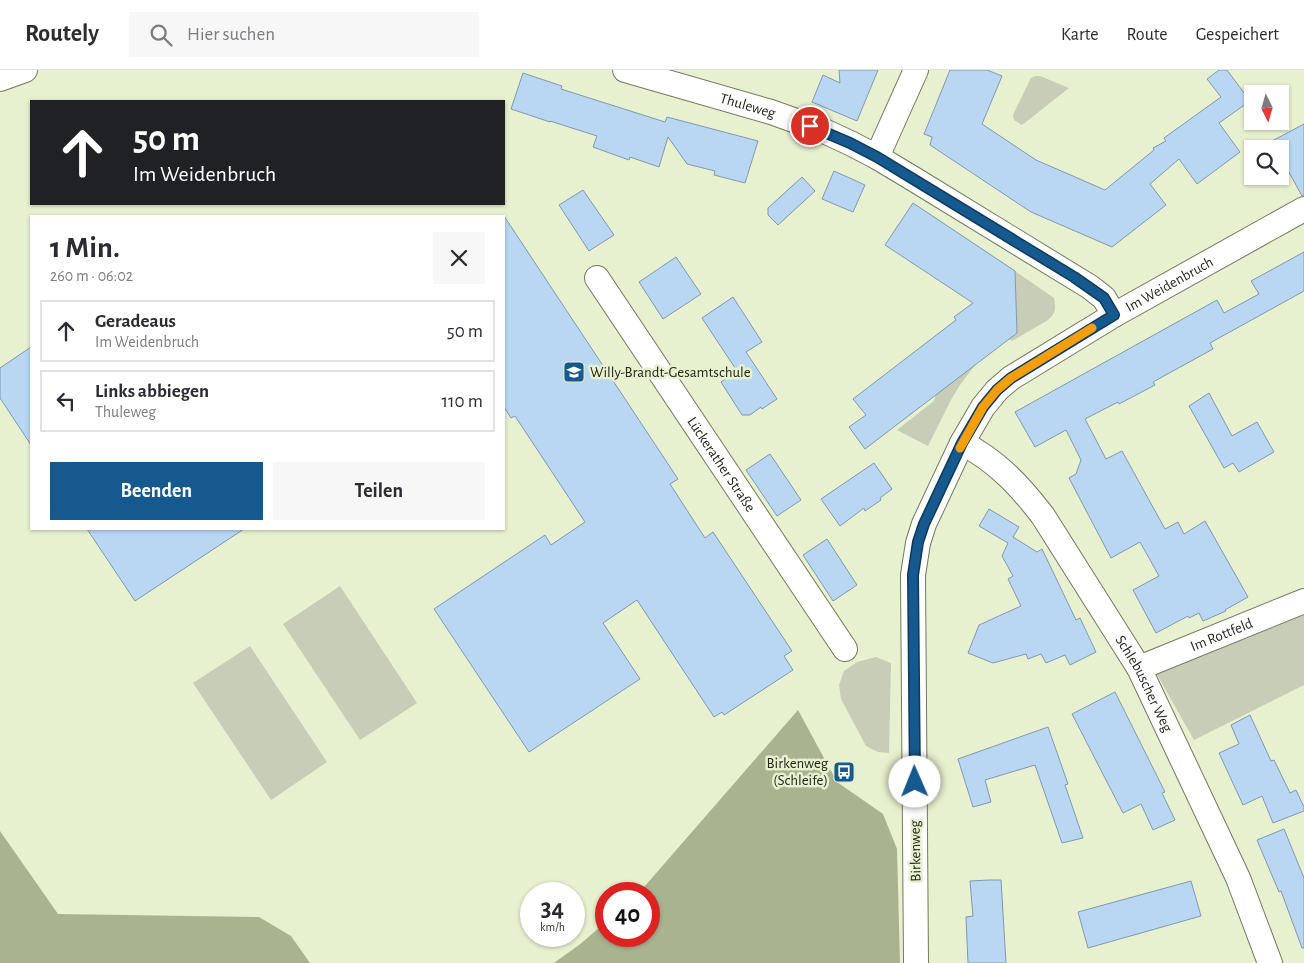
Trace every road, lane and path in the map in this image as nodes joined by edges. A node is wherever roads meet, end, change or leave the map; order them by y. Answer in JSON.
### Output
{"nodes":[{"id":1,"x":26,"y":70,"type":"edge"},
{"id":2,"x":625,"y":70,"type":"edge"},
{"id":3,"x":916,"y":70,"type":"edge"},
{"id":4,"x":0,"y":79,"type":"edge"},
{"id":5,"x":877,"y":157,"type":"junction"},
{"id":6,"x":1304,"y":209,"type":"edge"},
{"id":7,"x":597,"y":278,"type":"dead end"},
{"id":8,"x":1114,"y":315,"type":"junction"},
{"id":9,"x":962,"y":443,"type":"junction"},
{"id":10,"x":1304,"y":601,"type":"edge"},
{"id":11,"x":913,"y":620,"type":"joint"},
{"id":12,"x":845,"y":649,"type":"dead end"},
{"id":13,"x":1138,"y":668,"type":"junction"},
{"id":14,"x":916,"y":963,"type":"edge"},
{"id":15,"x":1270,"y":963,"type":"edge"}],
"edges":[{"from":1,"to":4,"type":"street"},
{"from":2,"to":5,"type":"street","name":"Thuleweg"},
{"from":3,"to":5,"type":"street"},
{"from":5,"to":8,"type":"street","name":"Thuleweg"},
{"from":6,"to":8,"type":"street","name":"Im Weidenbruch"},
{"from":7,"to":12,"type":"street","name":"Lückerather Straße"},
{"from":8,"to":9,"type":"street","name":"Im Weidenbruch"},
{"from":9,"to":11,"type":"street","name":"Im Weidenbruch"},
{"from":9,"to":13,"type":"street","name":"Schlebuscher Weg"},
{"from":10,"to":13,"type":"street","name":"Im Rottfeld"},
{"from":11,"to":14,"type":"street","name":"Birkenweg"},
{"from":13,"to":15,"type":"street","name":"Schlebuscher Weg"}]}
